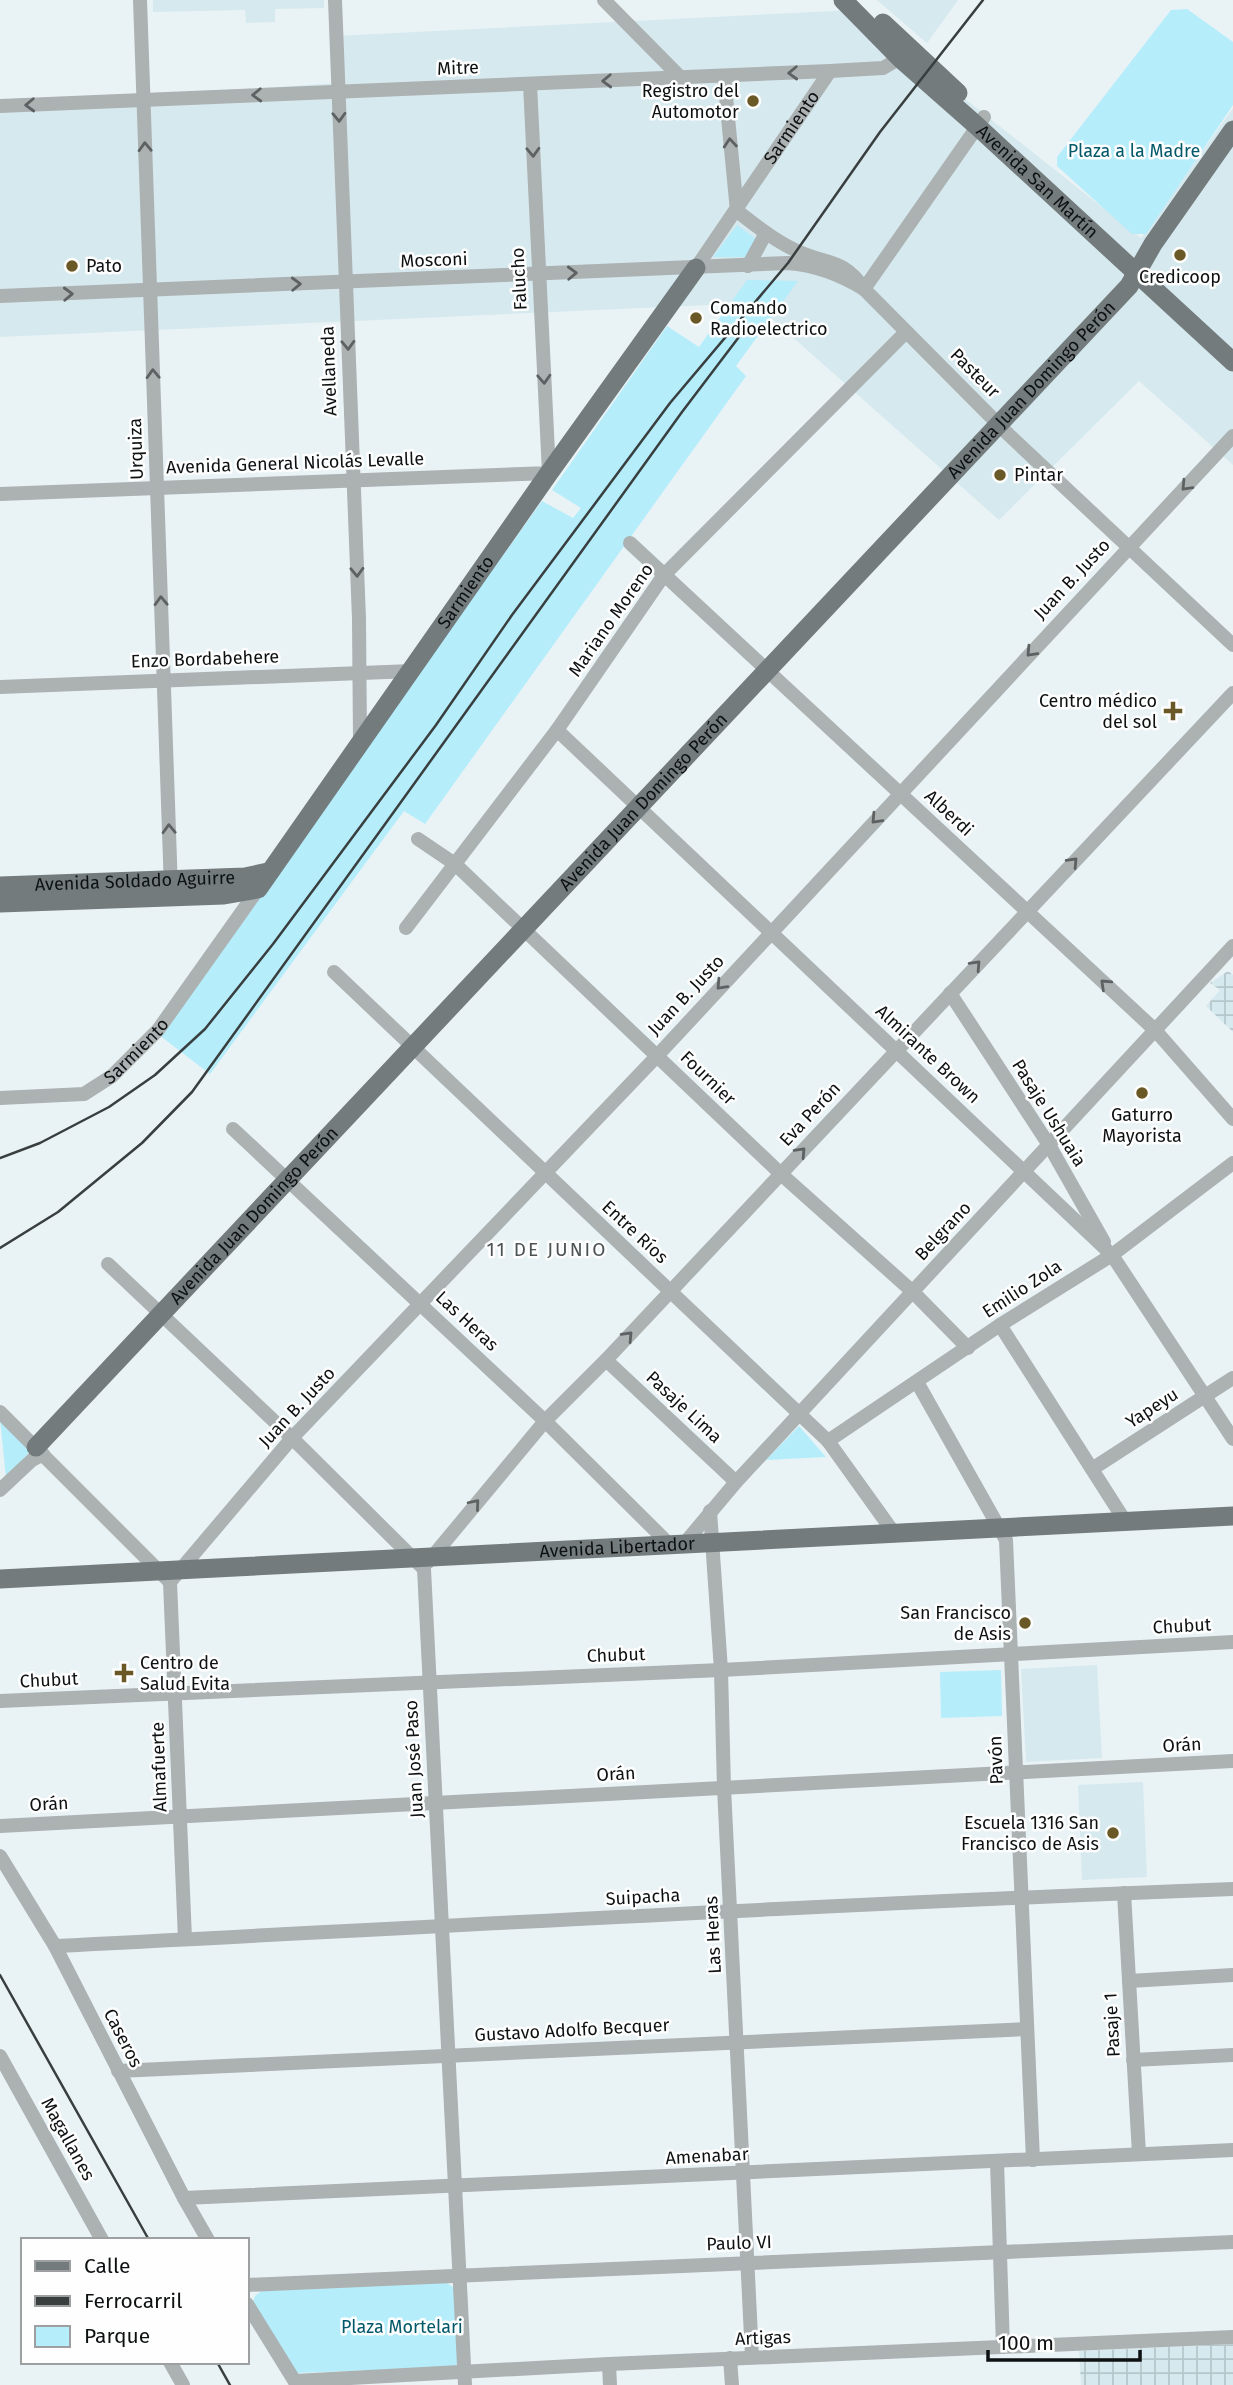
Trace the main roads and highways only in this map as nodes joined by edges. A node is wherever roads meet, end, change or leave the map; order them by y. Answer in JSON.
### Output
{"nodes":[{"id":1,"x":843,"y":0,"type":"edge"},
{"id":2,"x":859,"y":0,"type":"edge"},
{"id":3,"x":906,"y":54,"type":"junction"},
{"id":4,"x":1233,"y":130,"type":"edge"},
{"id":5,"x":1233,"y":149,"type":"edge"},
{"id":6,"x":696,"y":268,"type":"road end"},
{"id":7,"x":1143,"y":271,"type":"junction"},
{"id":8,"x":1233,"y":346,"type":"edge"},
{"id":9,"x":1233,"y":362,"type":"edge"},
{"id":10,"x":268,"y":873,"type":"junction"},
{"id":11,"x":0,"y":886,"type":"edge"},
{"id":12,"x":171,"y":888,"type":"junction"},
{"id":13,"x":258,"y":890,"type":"joint"},
{"id":14,"x":0,"y":903,"type":"edge"},
{"id":15,"x":37,"y":1454,"type":"road end"},
{"id":16,"x":1233,"y":1516,"type":"edge"},
{"id":17,"x":1233,"y":1528,"type":"edge"},
{"id":18,"x":1004,"y":1534,"type":"junction"},
{"id":19,"x":712,"y":1549,"type":"junction"},
{"id":20,"x":423,"y":1561,"type":"junction"},
{"id":21,"x":170,"y":1574,"type":"junction"},
{"id":22,"x":0,"y":1579,"type":"edge"},
{"id":23,"x":0,"y":1591,"type":"edge"}],
"edges":[{"from":1,"to":3,"type":"main road","name":"Avenida San Martín"},
{"from":2,"to":3,"type":"main road","name":"Avenida San Martín"},
{"from":3,"to":7,"type":"main road","name":"Avenida San Martín"},
{"from":4,"to":7,"type":"main road","name":"Avenida Juan Domingo Perón"},
{"from":5,"to":7,"type":"main road","name":"Avenida Juan Domingo Perón"},
{"from":6,"to":10,"type":"main road","name":"Sarmiento"},
{"from":7,"to":8,"type":"main road","name":"Avenida San Martín"},
{"from":7,"to":9,"type":"main road","name":"Avenida San Martín"},
{"from":7,"to":15,"type":"main road","name":"Avenida Juan Domingo Perón"},
{"from":10,"to":12,"type":"main road","name":"Avenida Soldado Aguirre"},
{"from":10,"to":13,"type":"main road","name":"Sarmiento"},
{"from":11,"to":12,"type":"main road","name":"Avenida Soldado Aguirre"},
{"from":12,"to":13,"type":"main road","name":"Avenida Soldado Aguirre"},
{"from":12,"to":14,"type":"main road","name":"Avenida Soldado Aguirre"},
{"from":16,"to":18,"type":"main road","name":"Avenida Libertador"},
{"from":17,"to":18,"type":"main road","name":"Avenida Libertador"},
{"from":18,"to":19,"type":"main road","name":"Avenida Libertador"},
{"from":18,"to":19,"type":"main road","name":"Avenida Libertador"},
{"from":19,"to":20,"type":"main road","name":"Avenida Libertador"},
{"from":19,"to":20,"type":"main road","name":"Avenida Libertador"},
{"from":20,"to":21,"type":"main road","name":"Avenida Libertador"},
{"from":21,"to":22,"type":"main road","name":"Avenida Libertador"},
{"from":21,"to":23,"type":"main road","name":"Avenida Libertador"}]}
